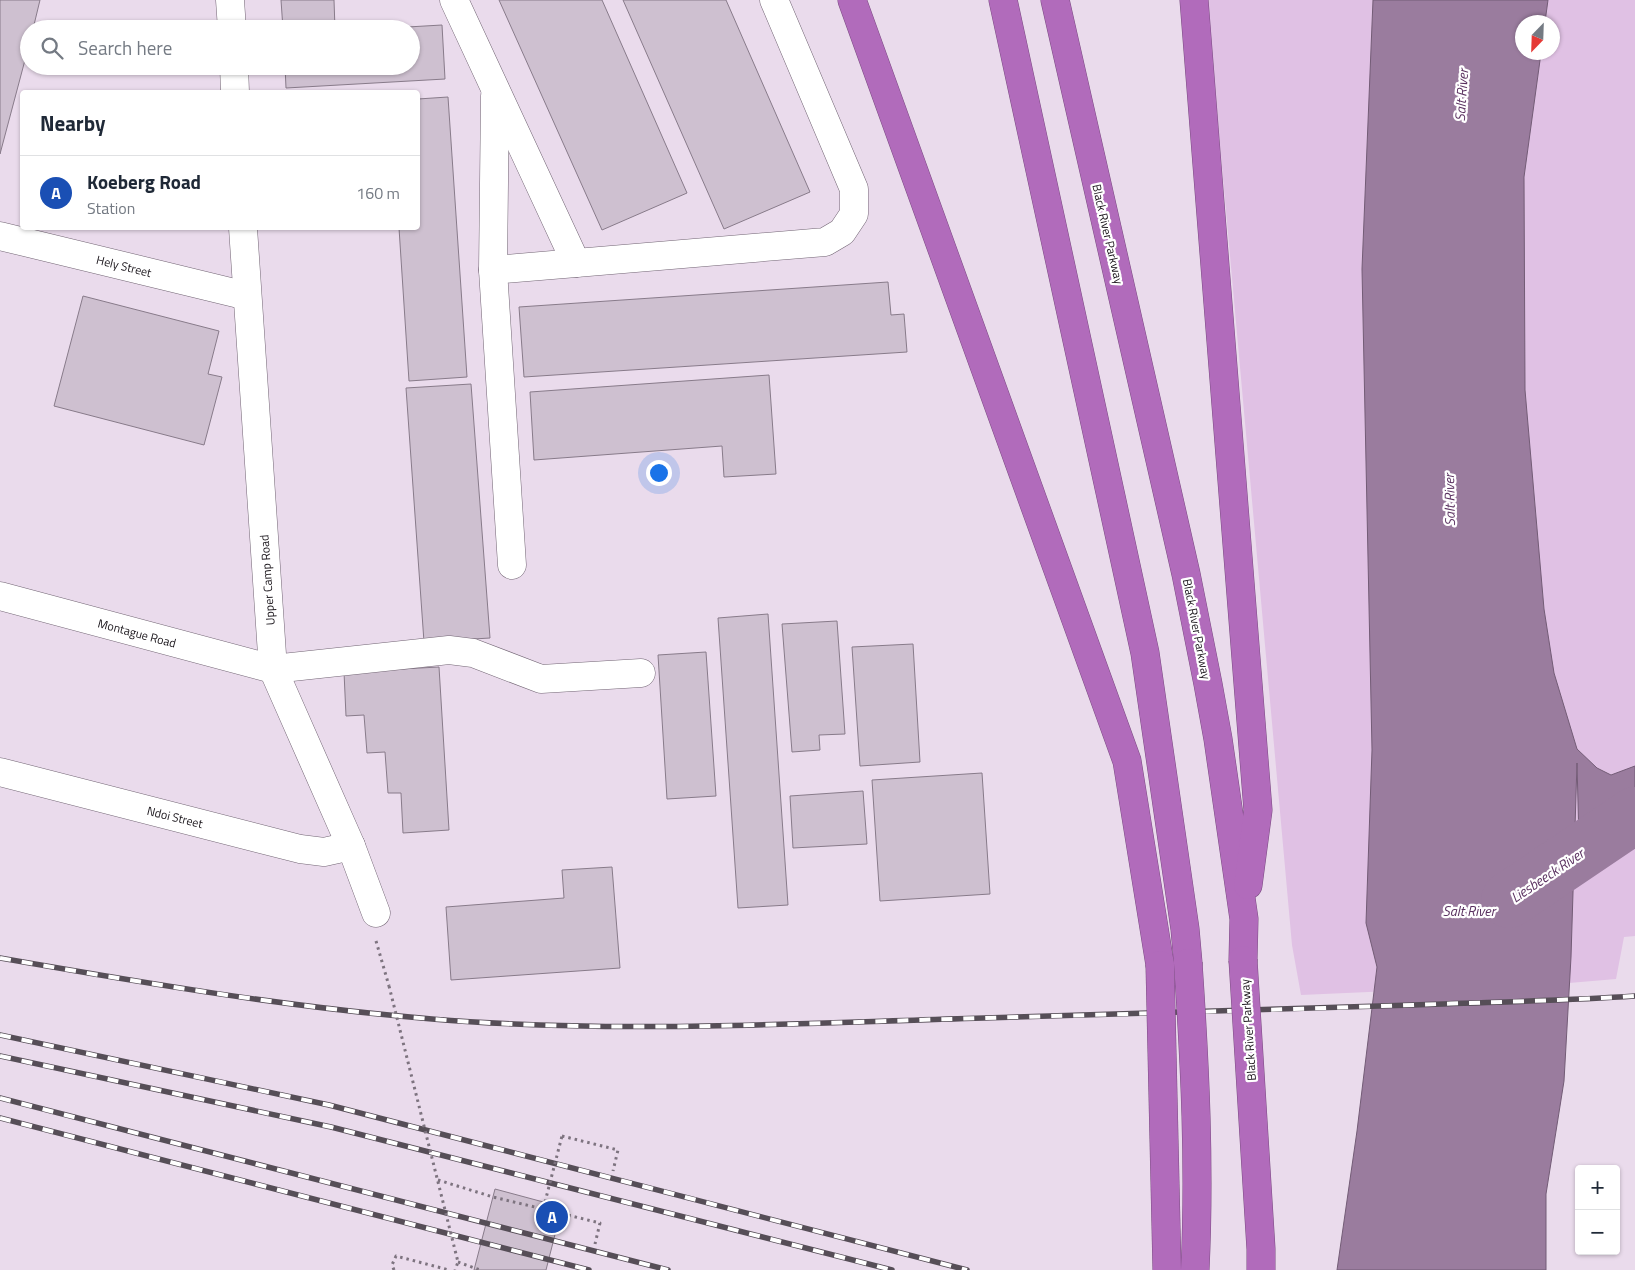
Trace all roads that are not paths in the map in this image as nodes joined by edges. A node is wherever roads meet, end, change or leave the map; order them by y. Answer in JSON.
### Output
{"nodes":[{"id":1,"x":230,"y":0,"type":"edge"},
{"id":2,"x":454,"y":0,"type":"edge"},
{"id":3,"x":774,"y":0,"type":"edge"},
{"id":4,"x":852,"y":0,"type":"edge"},
{"id":5,"x":1003,"y":0,"type":"edge"},
{"id":6,"x":1055,"y":0,"type":"edge"},
{"id":7,"x":1194,"y":0,"type":"edge"},
{"id":8,"x":231,"y":20,"type":"edge"},
{"id":9,"x":234,"y":75,"type":"edge"},
{"id":10,"x":495,"y":87,"type":"junction"},
{"id":11,"x":235,"y":90,"type":"edge"},
{"id":12,"x":243,"y":230,"type":"edge"},
{"id":13,"x":0,"y":236,"type":"edge"},
{"id":14,"x":576,"y":263,"type":"junction"},
{"id":15,"x":493,"y":270,"type":"junction"},
{"id":16,"x":247,"y":296,"type":"junction"},
{"id":17,"x":512,"y":566,"type":"dead end"},
{"id":18,"x":0,"y":596,"type":"edge"},
{"id":19,"x":273,"y":669,"type":"junction"},
{"id":20,"x":641,"y":673,"type":"dead end"},
{"id":21,"x":0,"y":772,"type":"edge"},
{"id":22,"x":351,"y":846,"type":"junction"},
{"id":23,"x":1244,"y":919,"type":"junction"},
{"id":24,"x":375,"y":926,"type":"road end"},
{"id":25,"x":1168,"y":1270,"type":"edge"},
{"id":26,"x":1195,"y":1270,"type":"edge"},
{"id":27,"x":1261,"y":1270,"type":"edge"}],
"edges":[{"from":1,"to":8,"type":"street"},
{"from":2,"to":10,"type":"street"},
{"from":3,"to":14,"type":"street"},
{"from":4,"to":25,"type":"highway","bridge":true},
{"from":5,"to":26,"type":"highway","bridge":true},
{"from":6,"to":23,"type":"highway","name":"Black River Parkway"},
{"from":7,"to":23,"type":"highway"},
{"from":9,"to":11,"type":"street"},
{"from":10,"to":14,"type":"street"},
{"from":10,"to":15,"type":"street"},
{"from":12,"to":16,"type":"street","name":"Upper Camp Road"},
{"from":13,"to":16,"type":"street","name":"Hely Street"},
{"from":14,"to":15,"type":"street"},
{"from":15,"to":17,"type":"street"},
{"from":16,"to":19,"type":"street","name":"Upper Camp Road"},
{"from":18,"to":19,"type":"street","name":"Montague Road"},
{"from":19,"to":20,"type":"street"},
{"from":19,"to":22,"type":"street","name":"Upper Camp Road"},
{"from":21,"to":22,"type":"street","name":"Ndoi Street"},
{"from":22,"to":24,"type":"street","name":"Upper Camp Road"},
{"from":23,"to":27,"type":"highway","name":"Black River Parkway","bridge":true}]}
